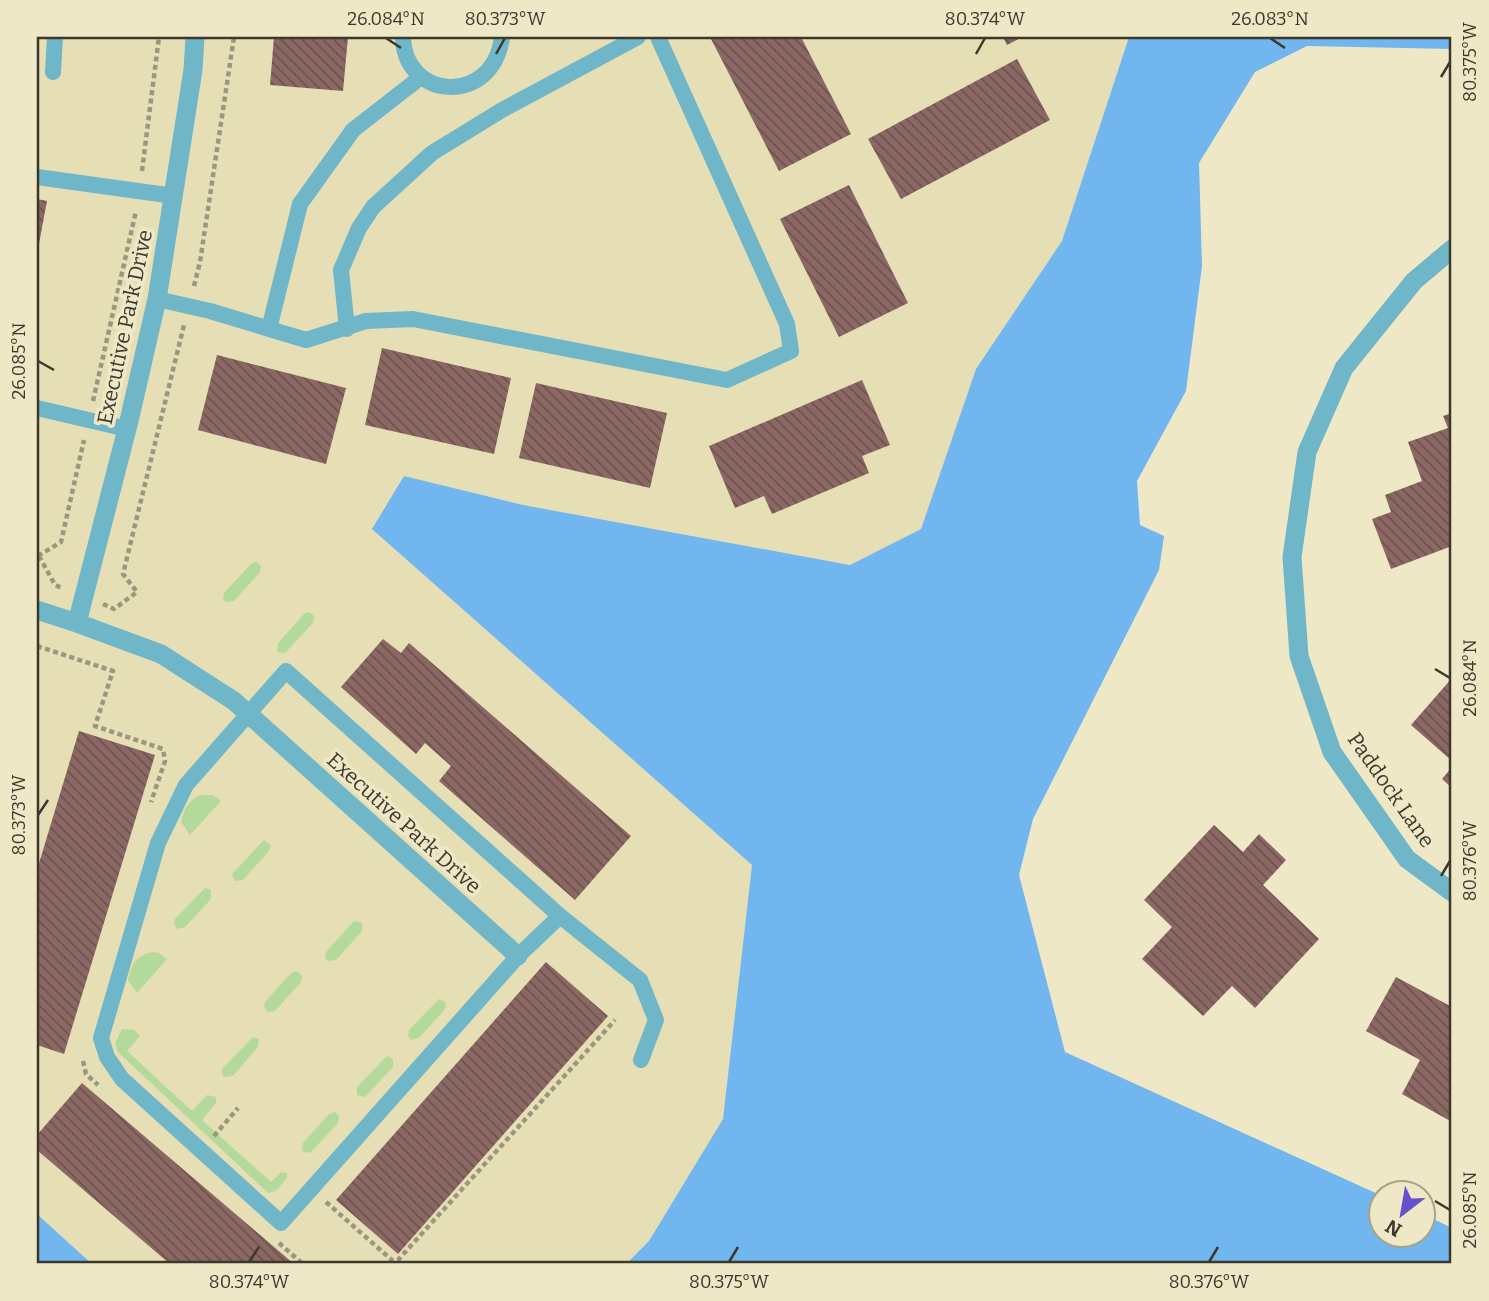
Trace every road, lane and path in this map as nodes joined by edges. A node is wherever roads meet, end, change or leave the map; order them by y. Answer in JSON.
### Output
{"nodes":[{"id":1,"x":55,"y":37,"type":"edge"},
{"id":2,"x":159,"y":37,"type":"edge"},
{"id":3,"x":195,"y":37,"type":"edge"},
{"id":4,"x":403,"y":37,"type":"edge"},
{"id":5,"x":502,"y":37,"type":"edge"},
{"id":6,"x":638,"y":37,"type":"edge"},
{"id":7,"x":658,"y":37,"type":"edge"},
{"id":8,"x":53,"y":72,"type":"dead end"},
{"id":9,"x":421,"y":77,"type":"junction"},
{"id":10,"x":37,"y":177,"type":"edge"},
{"id":11,"x":139,"y":192,"type":"junction"},
{"id":12,"x":174,"y":196,"type":"junction"},
{"id":13,"x":1452,"y":249,"type":"edge"},
{"id":14,"x":157,"y":299,"type":"junction"},
{"id":15,"x":269,"y":329,"type":"junction"},
{"id":16,"x":347,"y":329,"type":"junction"},
{"id":17,"x":37,"y":408,"type":"edge"},
{"id":18,"x":89,"y":420,"type":"junction"},
{"id":19,"x":127,"y":429,"type":"junction"},
{"id":20,"x":37,"y":557,"type":"edge"},
{"id":21,"x":37,"y":610,"type":"edge"},
{"id":22,"x":77,"y":623,"type":"junction"},
{"id":23,"x":37,"y":646,"type":"edge"},
{"id":24,"x":248,"y":715,"type":"junction"},
{"id":25,"x":149,"y":808,"type":"dead end"},
{"id":26,"x":1452,"y":892,"type":"edge"},
{"id":27,"x":560,"y":916,"type":"junction"},
{"id":28,"x":518,"y":956,"type":"junction"},
{"id":29,"x":615,"y":1020,"type":"dead end"},
{"id":30,"x":82,"y":1053,"type":"dead end"},
{"id":31,"x":641,"y":1060,"type":"dead end"},
{"id":32,"x":106,"y":1092,"type":"dead end"},
{"id":33,"x":325,"y":1202,"type":"dead end"},
{"id":34,"x":273,"y":1238,"type":"dead end"},
{"id":35,"x":303,"y":1264,"type":"edge"}],
"edges":[{"from":1,"to":8,"type":"lane"},
{"from":2,"to":11,"type":"path"},
{"from":3,"to":12,"type":"street","name":"Executive Park Drive"},
{"from":4,"to":9,"type":"lane"},
{"from":5,"to":9,"type":"lane"},
{"from":6,"to":16,"type":"lane"},
{"from":7,"to":16,"type":"lane"},
{"from":9,"to":15,"type":"lane"},
{"from":10,"to":11,"type":"lane"},
{"from":11,"to":12,"type":"lane"},
{"from":11,"to":18,"type":"path"},
{"from":12,"to":14,"type":"street","name":"Executive Park Drive"},
{"from":13,"to":26,"type":"street","name":"Paddock Lane"},
{"from":14,"to":15,"type":"lane"},
{"from":14,"to":19,"type":"street","name":"Executive Park Drive"},
{"from":15,"to":16,"type":"lane"},
{"from":17,"to":18,"type":"lane"},
{"from":18,"to":19,"type":"lane"},
{"from":18,"to":20,"type":"path"},
{"from":19,"to":22,"type":"street","name":"Executive Park Drive"},
{"from":21,"to":22,"type":"street","name":"Executive Park Drive"},
{"from":22,"to":24,"type":"street","name":"Executive Park Drive"},
{"from":23,"to":25,"type":"path"},
{"from":24,"to":27,"type":"lane"},
{"from":24,"to":28,"type":"street","name":"Executive Park Drive"},
{"from":24,"to":28,"type":"lane"},
{"from":27,"to":28,"type":"lane"},
{"from":27,"to":31,"type":"lane"},
{"from":29,"to":33,"type":"path"},
{"from":30,"to":32,"type":"path"},
{"from":34,"to":35,"type":"path"}]}
